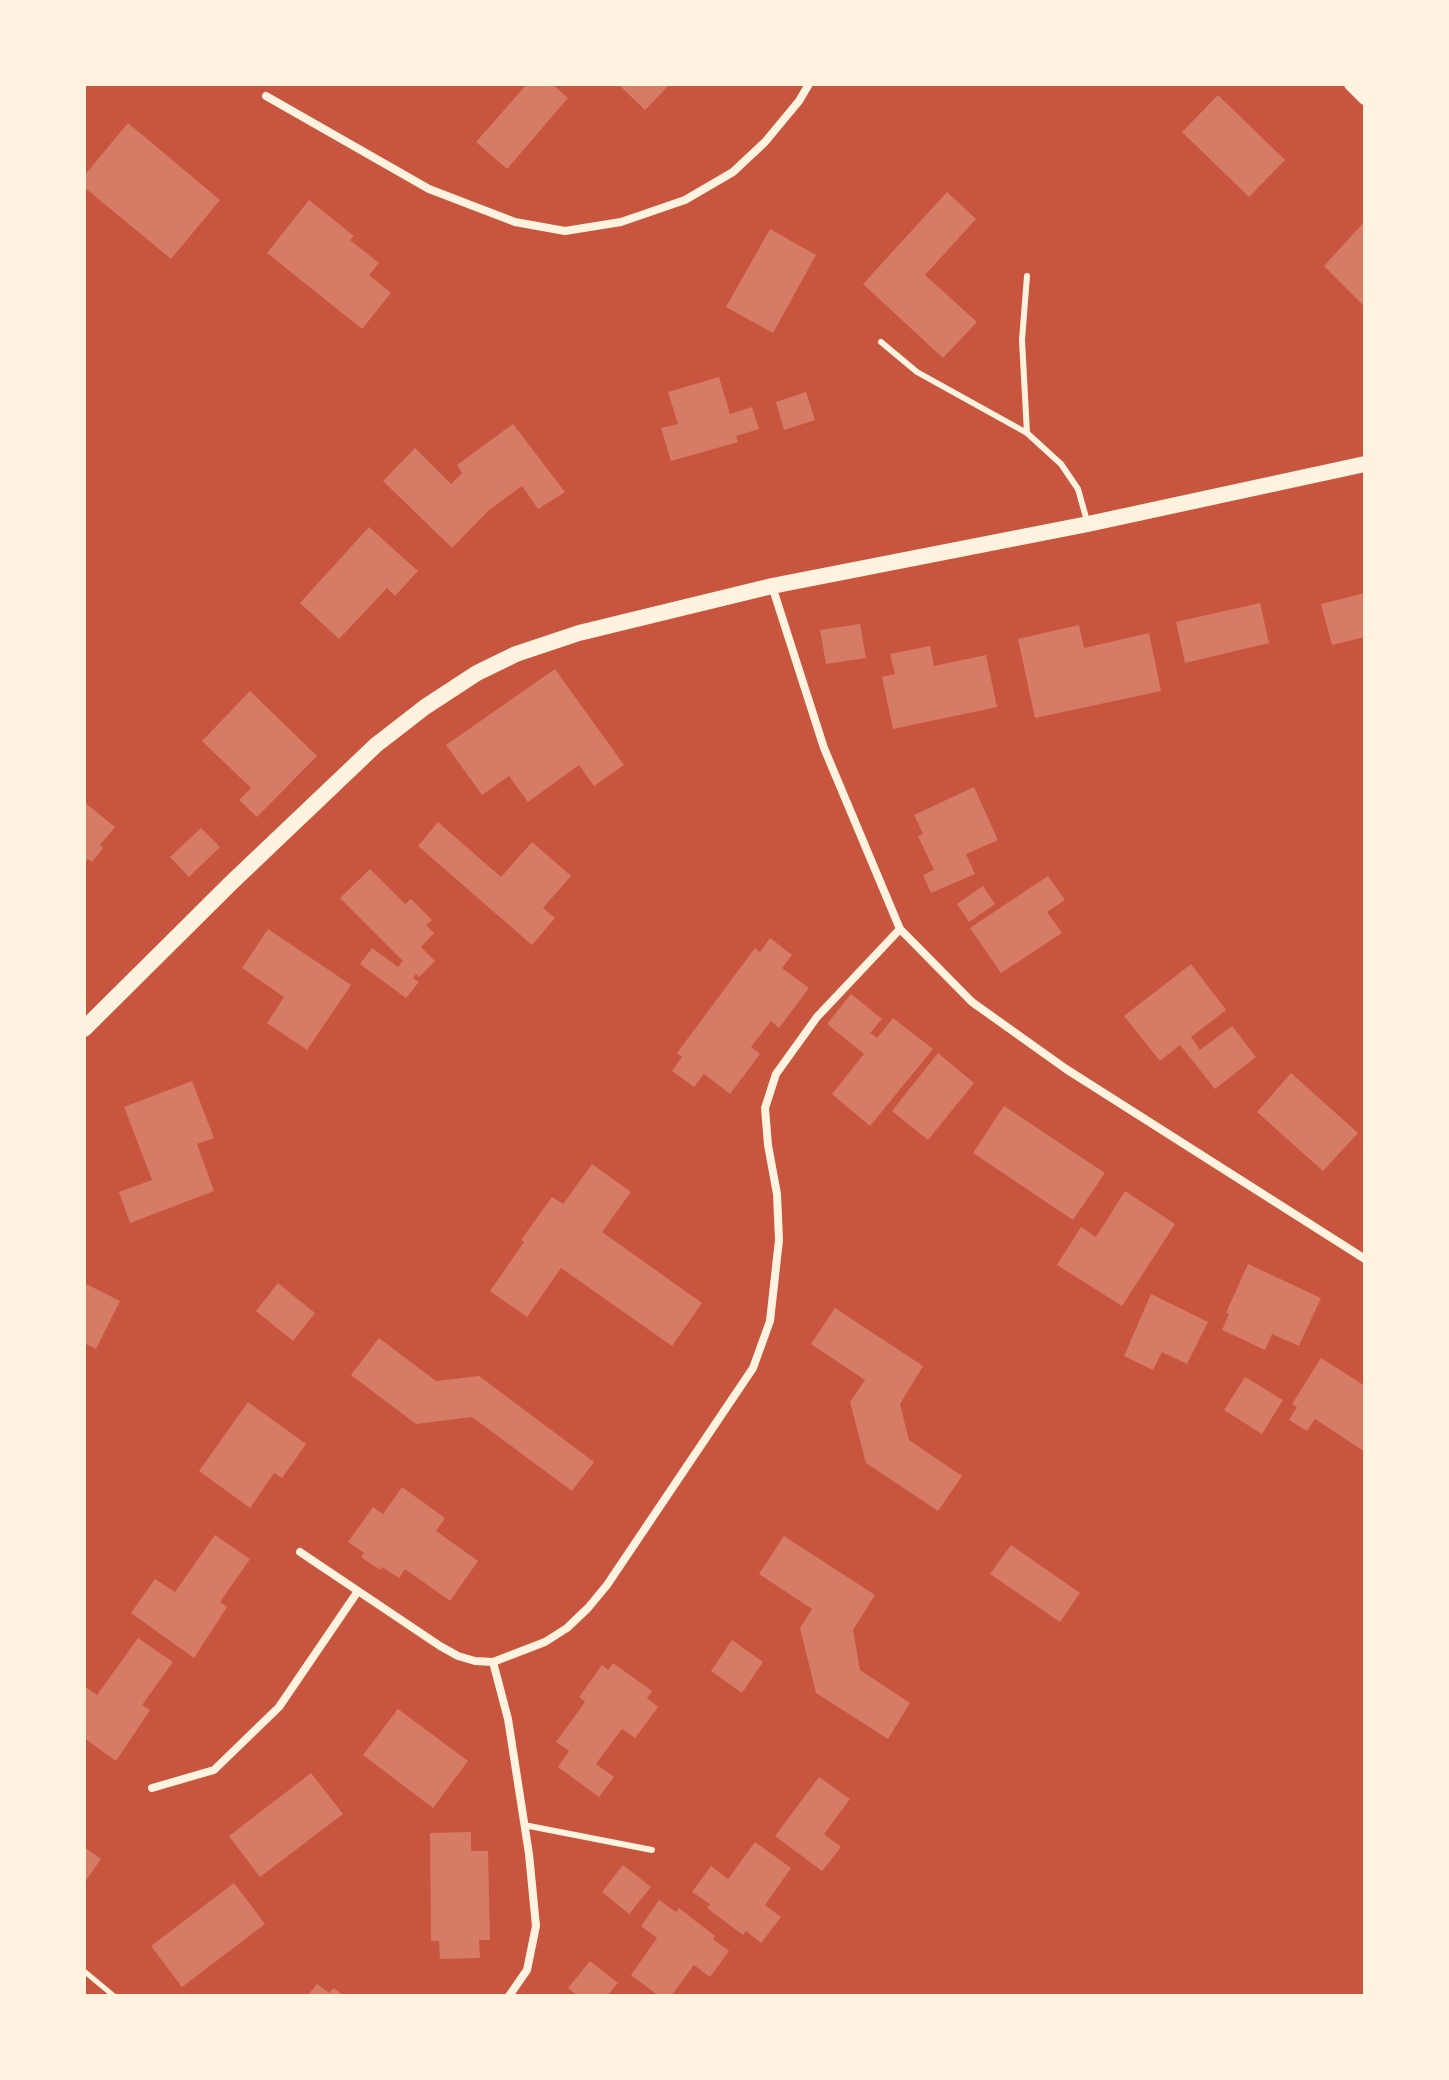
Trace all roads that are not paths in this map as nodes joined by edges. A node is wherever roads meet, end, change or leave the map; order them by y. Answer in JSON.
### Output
{"nodes":[{"id":1,"x":809,"y":84,"type":"edge"},
{"id":2,"x":1351,"y":84,"type":"edge"},
{"id":3,"x":266,"y":96,"type":"dead end"},
{"id":4,"x":1365,"y":98,"type":"edge"},
{"id":5,"x":1027,"y":276,"type":"dead end"},
{"id":6,"x":881,"y":342,"type":"dead end"},
{"id":7,"x":1027,"y":433,"type":"junction"},
{"id":8,"x":1365,"y":464,"type":"edge"},
{"id":9,"x":1088,"y":524,"type":"junction"},
{"id":10,"x":772,"y":586,"type":"junction"},
{"id":11,"x":900,"y":929,"type":"junction"},
{"id":12,"x":84,"y":1029,"type":"edge"},
{"id":13,"x":1365,"y":1259,"type":"edge"},
{"id":14,"x":300,"y":1552,"type":"dead end"},
{"id":15,"x":358,"y":1591,"type":"junction"},
{"id":16,"x":493,"y":1662,"type":"junction"},
{"id":17,"x":152,"y":1788,"type":"dead end"},
{"id":18,"x":524,"y":1825,"type":"junction"},
{"id":19,"x":652,"y":1850,"type":"dead end"},
{"id":20,"x":509,"y":1996,"type":"edge"}],
"edges":[{"from":1,"to":3,"type":"street"},
{"from":2,"to":4,"type":"street"},
{"from":5,"to":7,"type":"lane"},
{"from":6,"to":7,"type":"lane"},
{"from":7,"to":9,"type":"lane"},
{"from":8,"to":9,"type":"main road"},
{"from":9,"to":10,"type":"main road"},
{"from":10,"to":11,"type":"street"},
{"from":10,"to":12,"type":"main road"},
{"from":11,"to":13,"type":"street"},
{"from":11,"to":16,"type":"street"},
{"from":14,"to":15,"type":"street"},
{"from":15,"to":16,"type":"street"},
{"from":15,"to":17,"type":"street"},
{"from":16,"to":18,"type":"street"},
{"from":18,"to":19,"type":"lane"},
{"from":18,"to":20,"type":"street"}]}
